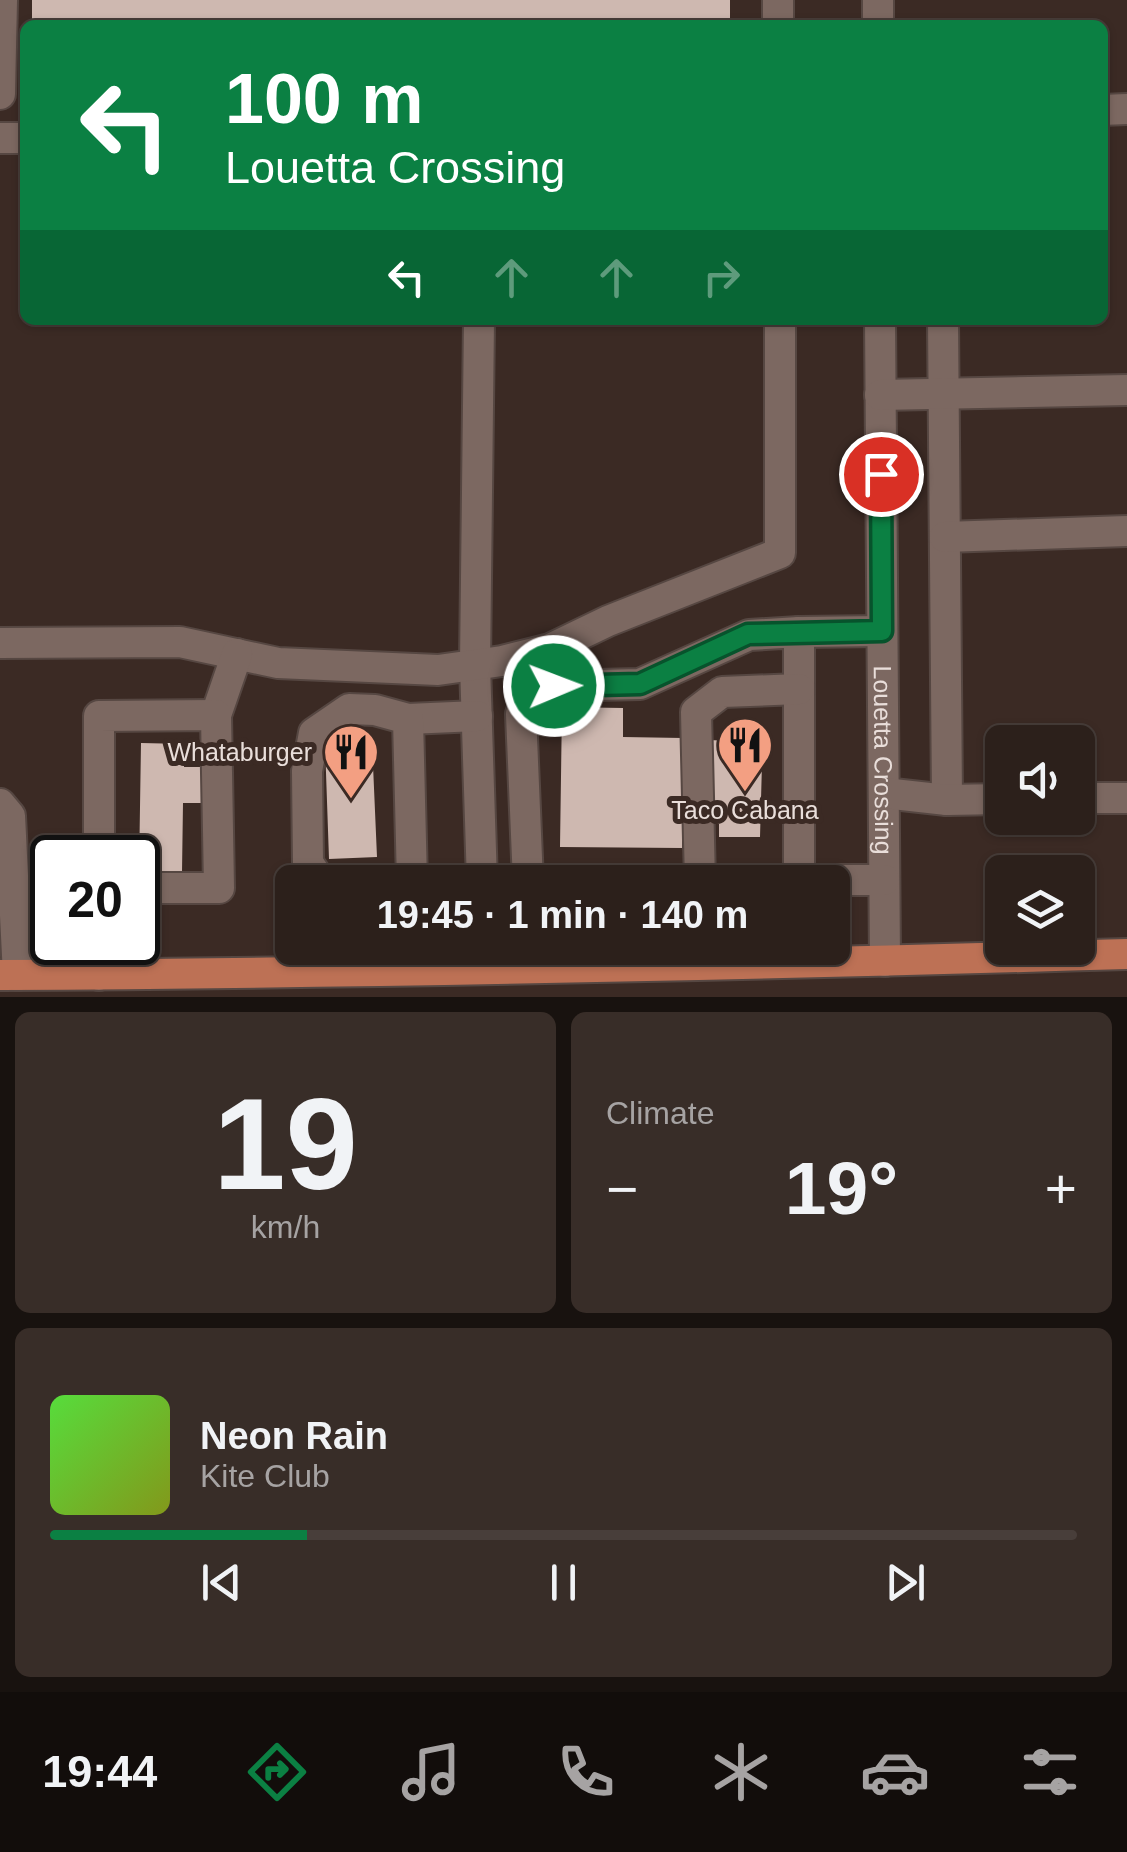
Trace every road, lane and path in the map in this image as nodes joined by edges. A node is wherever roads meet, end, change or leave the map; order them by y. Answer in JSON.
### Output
{"nodes":[{"id":1,"x":2,"y":0,"type":"edge"},
{"id":2,"x":0,"y":94,"type":"edge"},
{"id":3,"x":479,"y":325,"type":"edge"},
{"id":4,"x":780,"y":325,"type":"edge"},
{"id":5,"x":880,"y":325,"type":"edge"},
{"id":6,"x":943,"y":325,"type":"edge"},
{"id":7,"x":1127,"y":390,"type":"edge"},
{"id":8,"x":944,"y":393,"type":"junction"},
{"id":9,"x":880,"y":394,"type":"junction"},
{"id":10,"x":1127,"y":531,"type":"edge"},
{"id":11,"x":945,"y":537,"type":"junction"},
{"id":12,"x":882,"y":631,"type":"junction"},
{"id":13,"x":799,"y":632,"type":"junction"},
{"id":14,"x":0,"y":644,"type":"edge"},
{"id":15,"x":550,"y":649,"type":"junction"},
{"id":16,"x":238,"y":654,"type":"junction"},
{"id":17,"x":475,"y":665,"type":"junction"},
{"id":18,"x":554,"y":686,"type":"junction"},
{"id":19,"x":799,"y":689,"type":"junction"},
{"id":20,"x":216,"y":714,"type":"junction"},
{"id":21,"x":477,"y":716,"type":"junction"},
{"id":22,"x":408,"y":719,"type":"junction"},
{"id":23,"x":884,"y":793,"type":"junction"},
{"id":24,"x":1095,"y":798,"type":"edge"},
{"id":25,"x":1127,"y":798,"type":"edge"},
{"id":26,"x":985,"y":799,"type":"edge"},
{"id":27,"x":948,"y":800,"type":"junction"},
{"id":28,"x":0,"y":804,"type":"edge"},
{"id":29,"x":480,"y":826,"type":"junction"},
{"id":30,"x":524,"y":826,"type":"junction"},
{"id":31,"x":99,"y":835,"type":"edge"},
{"id":32,"x":309,"y":865,"type":"edge"},
{"id":33,"x":412,"y":865,"type":"edge"},
{"id":34,"x":481,"y":865,"type":"edge"},
{"id":35,"x":527,"y":865,"type":"edge"},
{"id":36,"x":700,"y":865,"type":"edge"},
{"id":37,"x":799,"y":865,"type":"edge"},
{"id":38,"x":850,"y":880,"type":"edge"},
{"id":39,"x":884,"y":880,"type":"junction"},
{"id":40,"x":160,"y":888,"type":"edge"},
{"id":41,"x":7,"y":910,"type":"edge"},
{"id":42,"x":1127,"y":954,"type":"edge"},
{"id":43,"x":850,"y":960,"type":"edge"},
{"id":44,"x":885,"y":961,"type":"junction"},
{"id":45,"x":275,"y":964,"type":"edge"},
{"id":46,"x":99,"y":965,"type":"edge"},
{"id":47,"x":9,"y":975,"type":"edge"},
{"id":48,"x":99,"y":975,"type":"junction"}],
"edges":[{"from":1,"to":2,"type":"street"},
{"from":3,"to":17,"type":"street"},
{"from":4,"to":15,"type":"street"},
{"from":5,"to":9,"type":"street","name":"Louetta Crossing"},
{"from":6,"to":8,"type":"street"},
{"from":7,"to":8,"type":"street"},
{"from":8,"to":9,"type":"street"},
{"from":8,"to":11,"type":"street"},
{"from":9,"to":12,"type":"street","name":"Louetta Crossing"},
{"from":10,"to":11,"type":"street"},
{"from":11,"to":27,"type":"street"},
{"from":12,"to":13,"type":"street"},
{"from":12,"to":23,"type":"street","name":"Louetta Crossing"},
{"from":13,"to":18,"type":"street"},
{"from":13,"to":19,"type":"street"},
{"from":14,"to":16,"type":"street"},
{"from":15,"to":17,"type":"street"},
{"from":15,"to":18,"type":"street"},
{"from":16,"to":17,"type":"street"},
{"from":16,"to":20,"type":"street"},
{"from":17,"to":21,"type":"street"},
{"from":18,"to":30,"type":"street"},
{"from":19,"to":36,"type":"street"},
{"from":19,"to":37,"type":"street"},
{"from":20,"to":31,"type":"street"},
{"from":20,"to":40,"type":"street"},
{"from":21,"to":22,"type":"street"},
{"from":21,"to":29,"type":"street"},
{"from":22,"to":32,"type":"street"},
{"from":22,"to":33,"type":"street"},
{"from":23,"to":27,"type":"street"},
{"from":23,"to":39,"type":"street","name":"Louetta Crossing"},
{"from":24,"to":25,"type":"street"},
{"from":26,"to":27,"type":"street"},
{"from":28,"to":41,"type":"street"},
{"from":29,"to":30,"type":"street"},
{"from":29,"to":34,"type":"street"},
{"from":30,"to":35,"type":"street"},
{"from":38,"to":39,"type":"street"},
{"from":39,"to":44,"type":"street","name":"Louetta Crossing"},
{"from":41,"to":47,"type":"street"},
{"from":42,"to":44,"type":"main road"},
{"from":43,"to":44,"type":"main road"},
{"from":45,"to":48,"type":"main road"},
{"from":46,"to":48,"type":"street"},
{"from":47,"to":48,"type":"main road"}]}
